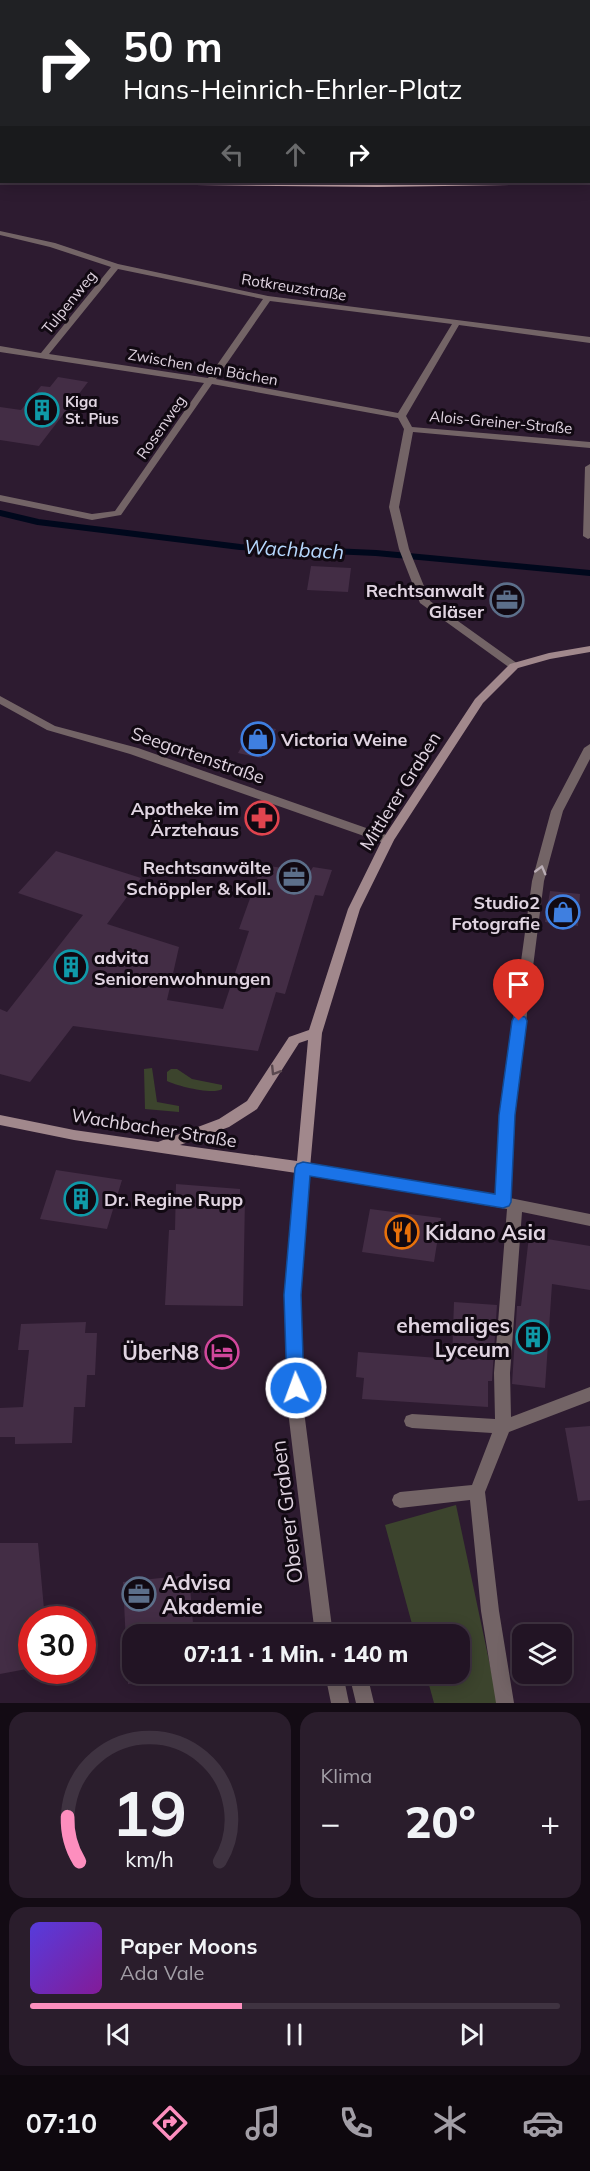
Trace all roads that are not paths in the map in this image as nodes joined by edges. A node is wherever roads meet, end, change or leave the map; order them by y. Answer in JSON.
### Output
{"nodes":[{"id":1,"x":281,"y":183,"type":"edge"},
{"id":2,"x":441,"y":183,"type":"edge"},
{"id":3,"x":0,"y":233,"type":"edge"},
{"id":4,"x":116,"y":266,"type":"junction"},
{"id":5,"x":268,"y":298,"type":"junction"},
{"id":6,"x":456,"y":324,"type":"junction"},
{"id":7,"x":590,"y":340,"type":"edge"},
{"id":8,"x":0,"y":349,"type":"edge"},
{"id":9,"x":44,"y":355,"type":"junction"},
{"id":10,"x":210,"y":381,"type":"junction"},
{"id":11,"x":400,"y":416,"type":"junction"},
{"id":12,"x":409,"y":429,"type":"junction"},
{"id":13,"x":590,"y":445,"type":"edge"},
{"id":14,"x":590,"y":467,"type":"edge"},
{"id":15,"x":0,"y":498,"type":"edge"},
{"id":16,"x":588,"y":536,"type":"dead end"},
{"id":17,"x":590,"y":648,"type":"edge"},
{"id":18,"x":514,"y":666,"type":"junction"},
{"id":19,"x":2,"y":703,"type":"edge"},
{"id":20,"x":590,"y":748,"type":"edge"},
{"id":21,"x":388,"y":840,"type":"junction"},
{"id":22,"x":315,"y":1033,"type":"junction"},
{"id":23,"x":0,"y":1120,"type":"edge"},
{"id":24,"x":159,"y":1147,"type":"junction"},
{"id":25,"x":303,"y":1168,"type":"junction"},
{"id":26,"x":509,"y":1203,"type":"junction"},
{"id":27,"x":590,"y":1220,"type":"edge"},
{"id":28,"x":590,"y":1394,"type":"edge"},
{"id":29,"x":412,"y":1421,"type":"dead end"},
{"id":30,"x":504,"y":1427,"type":"junction"},
{"id":31,"x":477,"y":1492,"type":"junction"},
{"id":32,"x":400,"y":1500,"type":"dead end"},
{"id":33,"x":323,"y":1624,"type":"edge"},
{"id":34,"x":336,"y":1684,"type":"edge"},
{"id":35,"x":360,"y":1684,"type":"edge"},
{"id":36,"x":340,"y":1703,"type":"edge"},
{"id":37,"x":365,"y":1703,"type":"edge"},
{"id":38,"x":505,"y":1703,"type":"edge"}],
"edges":[{"from":1,"to":2,"type":"main road"},
{"from":3,"to":4,"type":"street","name":"Rotkreuzstraße"},
{"from":4,"to":5,"type":"street","name":"Rotkreuzstraße"},
{"from":4,"to":9,"type":"street","name":"Tulpenweg"},
{"from":5,"to":6,"type":"street","name":"Rotkreuzstraße"},
{"from":5,"to":10,"type":"street","name":"Rosenweg"},
{"from":6,"to":7,"type":"street","name":"Rotkreuzstraße"},
{"from":6,"to":11,"type":"street"},
{"from":8,"to":9,"type":"street","name":"Zwischen den Bächen"},
{"from":9,"to":10,"type":"street","name":"Zwischen den Bächen"},
{"from":10,"to":11,"type":"street","name":"Zwischen den Bächen"},
{"from":10,"to":15,"type":"street","name":"Rosenweg"},
{"from":11,"to":12,"type":"street"},
{"from":12,"to":13,"type":"street","name":"Alois-Greiner-Straße"},
{"from":12,"to":18,"type":"street"},
{"from":14,"to":16,"type":"street"},
{"from":17,"to":18,"type":"street","name":"Mittlerer Graben"},
{"from":18,"to":21,"type":"street","name":"Mittlerer Graben"},
{"from":19,"to":21,"type":"street","name":"Seegartenstraße"},
{"from":26,"to":20,"type":"street","one_way":true},
{"from":21,"to":22,"type":"street","name":"Mittlerer Graben"},
{"from":22,"to":24,"type":"street","one_way":true},
{"from":22,"to":25,"type":"street","name":"Mittlerer Graben"},
{"from":23,"to":24,"type":"street","name":"Wachbacher Straße"},
{"from":24,"to":25,"type":"street","name":"Wachbacher Straße"},
{"from":25,"to":26,"type":"street"},
{"from":25,"to":33,"type":"street","name":"Oberer Graben"},
{"from":26,"to":27,"type":"street"},
{"from":26,"to":30,"type":"street"},
{"from":28,"to":30,"type":"street"},
{"from":29,"to":30,"type":"street"},
{"from":30,"to":31,"type":"street"},
{"from":31,"to":32,"type":"street"},
{"from":31,"to":38,"type":"street"},
{"from":34,"to":36,"type":"street"},
{"from":35,"to":37,"type":"street"}]}
